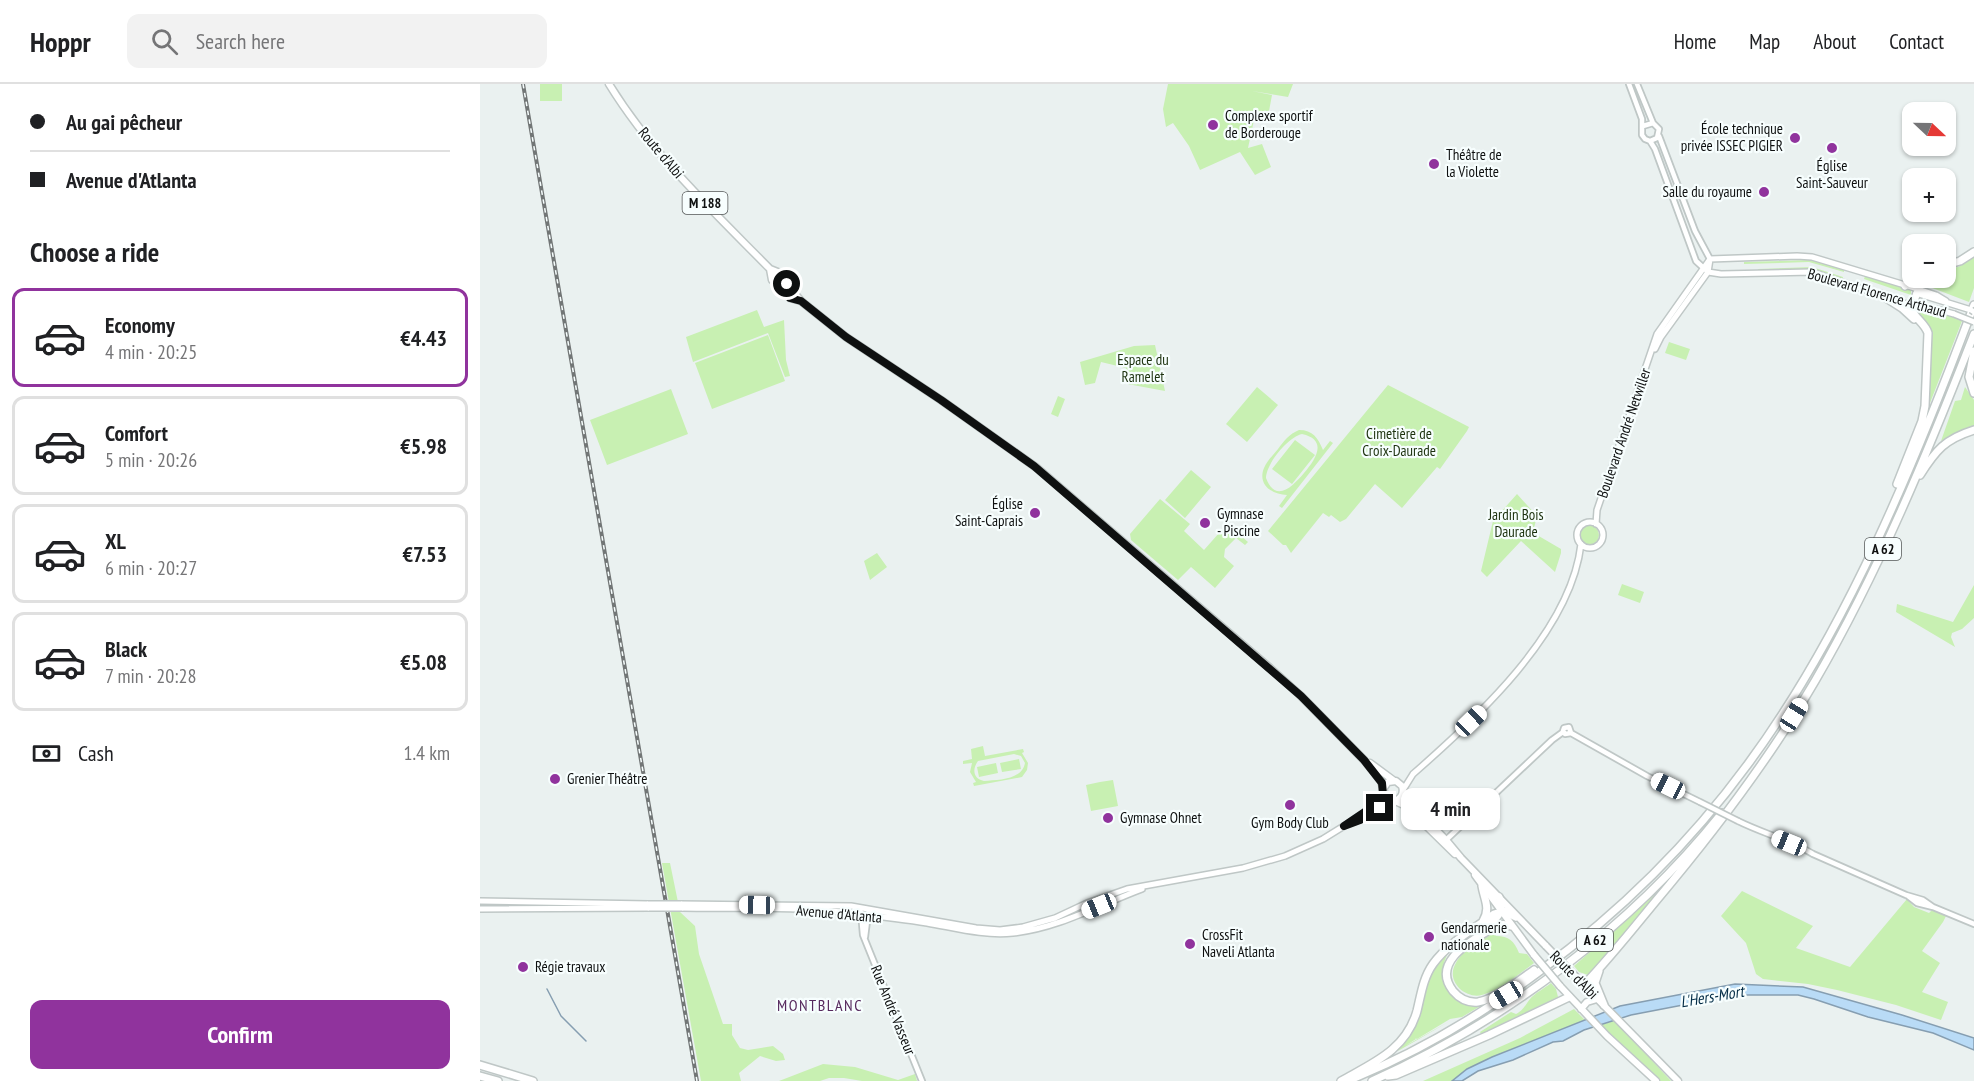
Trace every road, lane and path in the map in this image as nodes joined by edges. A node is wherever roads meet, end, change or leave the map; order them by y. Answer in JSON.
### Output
{"nodes":[{"id":1,"x":609,"y":84,"type":"edge"},
{"id":2,"x":1629,"y":84,"type":"edge"},
{"id":3,"x":1637,"y":84,"type":"edge"},
{"id":4,"x":1653,"y":123,"type":"junction"},
{"id":5,"x":1643,"y":126,"type":"junction"},
{"id":6,"x":1659,"y":136,"type":"junction"},
{"id":7,"x":1650,"y":141,"type":"junction"},
{"id":8,"x":1974,"y":252,"type":"edge"},
{"id":9,"x":1710,"y":259,"type":"junction"},
{"id":10,"x":1956,"y":262,"type":"edge"},
{"id":11,"x":1705,"y":270,"type":"junction"},
{"id":12,"x":1902,"y":285,"type":"edge"},
{"id":13,"x":1910,"y":288,"type":"edge"},
{"id":14,"x":1918,"y":288,"type":"edge"},
{"id":15,"x":1917,"y":291,"type":"junction"},
{"id":16,"x":1880,"y":294,"type":"junction"},
{"id":17,"x":1911,"y":305,"type":"junction"},
{"id":18,"x":1974,"y":305,"type":"edge"},
{"id":19,"x":1974,"y":312,"type":"edge"},
{"id":20,"x":1974,"y":322,"type":"edge"},
{"id":21,"x":1974,"y":334,"type":"edge"},
{"id":22,"x":1928,"y":338,"type":"junction"},
{"id":23,"x":1974,"y":351,"type":"edge"},
{"id":24,"x":1974,"y":393,"type":"edge"},
{"id":25,"x":1974,"y":430,"type":"edge"},
{"id":26,"x":1910,"y":491,"type":"junction"},
{"id":27,"x":1597,"y":510,"type":"junction"},
{"id":28,"x":1587,"y":522,"type":"junction"},
{"id":29,"x":1596,"y":524,"type":"junction"},
{"id":30,"x":1581,"y":544,"type":"junction"},
{"id":31,"x":1588,"y":548,"type":"junction"},
{"id":32,"x":1872,"y":550,"type":"junction"},
{"id":33,"x":1578,"y":562,"type":"junction"},
{"id":34,"x":1769,"y":752,"type":"junction"},
{"id":35,"x":1364,"y":760,"type":"junction"},
{"id":36,"x":1413,"y":774,"type":"junction"},
{"id":37,"x":1395,"y":781,"type":"junction"},
{"id":38,"x":1403,"y":790,"type":"junction"},
{"id":39,"x":1383,"y":791,"type":"junction"},
{"id":40,"x":1394,"y":801,"type":"junction"},
{"id":41,"x":1344,"y":826,"type":"junction"},
{"id":42,"x":1446,"y":840,"type":"junction"},
{"id":43,"x":1461,"y":858,"type":"junction"},
{"id":44,"x":1471,"y":869,"type":"junction"},
{"id":45,"x":1152,"y":884,"type":"junction"},
{"id":46,"x":1482,"y":886,"type":"junction"},
{"id":47,"x":1499,"y":897,"type":"junction"},
{"id":48,"x":480,"y":901,"type":"edge"},
{"id":49,"x":649,"y":906,"type":"junction"},
{"id":50,"x":480,"y":909,"type":"edge"},
{"id":51,"x":864,"y":910,"type":"junction"},
{"id":52,"x":1501,"y":912,"type":"junction"},
{"id":53,"x":1064,"y":914,"type":"junction"},
{"id":54,"x":868,"y":915,"type":"junction"},
{"id":55,"x":1516,"y":917,"type":"junction"},
{"id":56,"x":1057,"y":922,"type":"junction"},
{"id":57,"x":1482,"y":923,"type":"junction"},
{"id":58,"x":1974,"y":924,"type":"edge"},
{"id":59,"x":1511,"y":926,"type":"junction"},
{"id":60,"x":1479,"y":935,"type":"junction"},
{"id":61,"x":865,"y":939,"type":"junction"},
{"id":62,"x":1581,"y":939,"type":"junction"},
{"id":63,"x":1600,"y":968,"type":"junction"},
{"id":64,"x":1584,"y":985,"type":"junction"},
{"id":65,"x":1569,"y":997,"type":"junction"},
{"id":66,"x":1597,"y":999,"type":"junction"},
{"id":67,"x":1604,"y":1005,"type":"junction"},
{"id":68,"x":1582,"y":1011,"type":"junction"},
{"id":69,"x":480,"y":1065,"type":"edge"},
{"id":70,"x":480,"y":1076,"type":"edge"},
{"id":71,"x":1376,"y":1079,"type":"edge"},
{"id":72,"x":498,"y":1081,"type":"edge"},
{"id":73,"x":533,"y":1081,"type":"edge"},
{"id":74,"x":922,"y":1081,"type":"edge"},
{"id":75,"x":1341,"y":1081,"type":"edge"},
{"id":76,"x":1347,"y":1081,"type":"edge"},
{"id":77,"x":1656,"y":1081,"type":"edge"},
{"id":78,"x":1678,"y":1081,"type":"edge"}],
"edges":[{"from":1,"to":35,"type":"main road","name":"Route d'Albi","number":"M 188"},
{"from":2,"to":5,"type":"street"},
{"from":3,"to":4,"type":"street"},
{"from":4,"to":5,"type":"street"},
{"from":4,"to":6,"type":"street"},
{"from":5,"to":7,"type":"street"},
{"from":6,"to":7,"type":"street"},
{"from":6,"to":9,"type":"street"},
{"from":7,"to":11,"type":"street"},
{"from":8,"to":10,"type":"highway"},
{"from":9,"to":11,"type":"main road","name":"Boulevard André Netwiller"},
{"from":9,"to":12,"type":"main road","name":"Boulevard Florence Arthaud"},
{"from":11,"to":16,"type":"main road","name":"Boulevard Florence Arthaud"},
{"from":11,"to":27,"type":"main road","name":"Boulevard André Netwiller"},
{"from":13,"to":15,"type":"main road","name":"Boulevard Florence Arthaud"},
{"from":14,"to":15,"type":"highway"},
{"from":15,"to":17,"type":"highway"},
{"from":15,"to":19,"type":"main road","name":"Boulevard Florence Arthaud"},
{"from":16,"to":17,"type":"main road","name":"Boulevard Florence Arthaud"},
{"from":16,"to":22,"type":"highway"},
{"from":17,"to":20,"type":"main road","name":"Boulevard Florence Arthaud","bridge":true},
{"from":17,"to":22,"type":"highway"},
{"from":18,"to":32,"type":"highway","number":"A 62"},
{"from":21,"to":26,"type":"highway","number":"A 62"},
{"from":22,"to":32,"type":"highway"},
{"from":23,"to":24,"type":"highway"},
{"from":25,"to":26,"type":"highway"},
{"from":26,"to":34,"type":"highway","number":"A 62"},
{"from":27,"to":28,"type":"main road","name":"Boulevard André Netwiller"},
{"from":27,"to":29,"type":"main road","name":"Boulevard André Netwiller"},
{"from":28,"to":29,"type":"main road"},
{"from":28,"to":30,"type":"main road"},
{"from":29,"to":31,"type":"main road"},
{"from":30,"to":31,"type":"main road"},
{"from":30,"to":33,"type":"main road"},
{"from":31,"to":33,"type":"main road"},
{"from":32,"to":62,"type":"highway","number":"A 62"},
{"from":33,"to":36,"type":"main road"},
{"from":34,"to":63,"type":"highway"},
{"from":34,"to":71,"type":"highway","number":"A 62"},
{"from":35,"to":37,"type":"main road","name":"Route d'Albi","number":"M 188"},
{"from":35,"to":39,"type":"main road","name":"Route d'Albi","number":"M 188"},
{"from":36,"to":37,"type":"main road"},
{"from":36,"to":38,"type":"main road"},
{"from":37,"to":38,"type":"main road"},
{"from":37,"to":39,"type":"main road"},
{"from":38,"to":40,"type":"main road"},
{"from":38,"to":42,"type":"main road","name":"Route d'Albi"},
{"from":39,"to":40,"type":"main road"},
{"from":39,"to":41,"type":"main road","name":"Avenue d'Atlanta"},
{"from":40,"to":41,"type":"main road","name":"Avenue d'Atlanta"},
{"from":40,"to":43,"type":"main road","name":"Route d'Albi"},
{"from":41,"to":45,"type":"main road","name":"Avenue d'Atlanta"},
{"from":42,"to":43,"type":"main road","name":"Route d'Albi"},
{"from":42,"to":58,"type":"street","bridge":true},
{"from":43,"to":44,"type":"main road","name":"Route d'Albi"},
{"from":44,"to":46,"type":"main road","name":"Route d'Albi"},
{"from":44,"to":47,"type":"main road","name":"Route d'Albi"},
{"from":45,"to":53,"type":"main road","name":"Avenue d'Atlanta"},
{"from":45,"to":56,"type":"main road","name":"Avenue d'Atlanta"},
{"from":46,"to":52,"type":"main road","name":"Route d'Albi"},
{"from":46,"to":57,"type":"highway"},
{"from":47,"to":52,"type":"highway"},
{"from":47,"to":55,"type":"main road","name":"Route d'Albi"},
{"from":48,"to":49,"type":"main road","name":"Avenue d'Atlanta"},
{"from":49,"to":50,"type":"main road","name":"Avenue d'Atlanta"},
{"from":49,"to":51,"type":"main road","name":"Avenue d'Atlanta","bridge":true},
{"from":51,"to":53,"type":"main road","name":"Avenue d'Atlanta"},
{"from":51,"to":54,"type":"main road","name":"Avenue d'Atlanta"},
{"from":51,"to":61,"type":"street","name":"Rue André Vasseur"},
{"from":52,"to":55,"type":"highway"},
{"from":52,"to":57,"type":"highway"},
{"from":52,"to":59,"type":"main road","name":"Route d'Albi"},
{"from":52,"to":60,"type":"highway"},
{"from":53,"to":56,"type":"main road"},
{"from":54,"to":56,"type":"main road","name":"Avenue d'Atlanta"},
{"from":54,"to":61,"type":"street","name":"Rue André Vasseur"},
{"from":55,"to":64,"type":"main road","name":"Route d'Albi","bridge":true},
{"from":57,"to":75,"type":"highway"},
{"from":59,"to":60,"type":"highway"},
{"from":59,"to":65,"type":"main road","name":"Route d'Albi","bridge":true},
{"from":60,"to":62,"type":"highway"},
{"from":61,"to":74,"type":"street","name":"Rue André Vasseur"},
{"from":62,"to":76,"type":"highway","number":"A 62"},
{"from":63,"to":64,"type":"highway"},
{"from":63,"to":67,"type":"highway"},
{"from":64,"to":66,"type":"main road","name":"Route d'Albi"},
{"from":65,"to":68,"type":"main road","name":"Route d'Albi"},
{"from":65,"to":71,"type":"highway"},
{"from":66,"to":67,"type":"main road","name":"Route d'Albi"},
{"from":66,"to":68,"type":"main road"},
{"from":67,"to":78,"type":"main road","name":"Route d'Albi"},
{"from":68,"to":77,"type":"main road","name":"Route d'Albi"},
{"from":69,"to":73,"type":"highway"},
{"from":70,"to":72,"type":"highway"}]}
